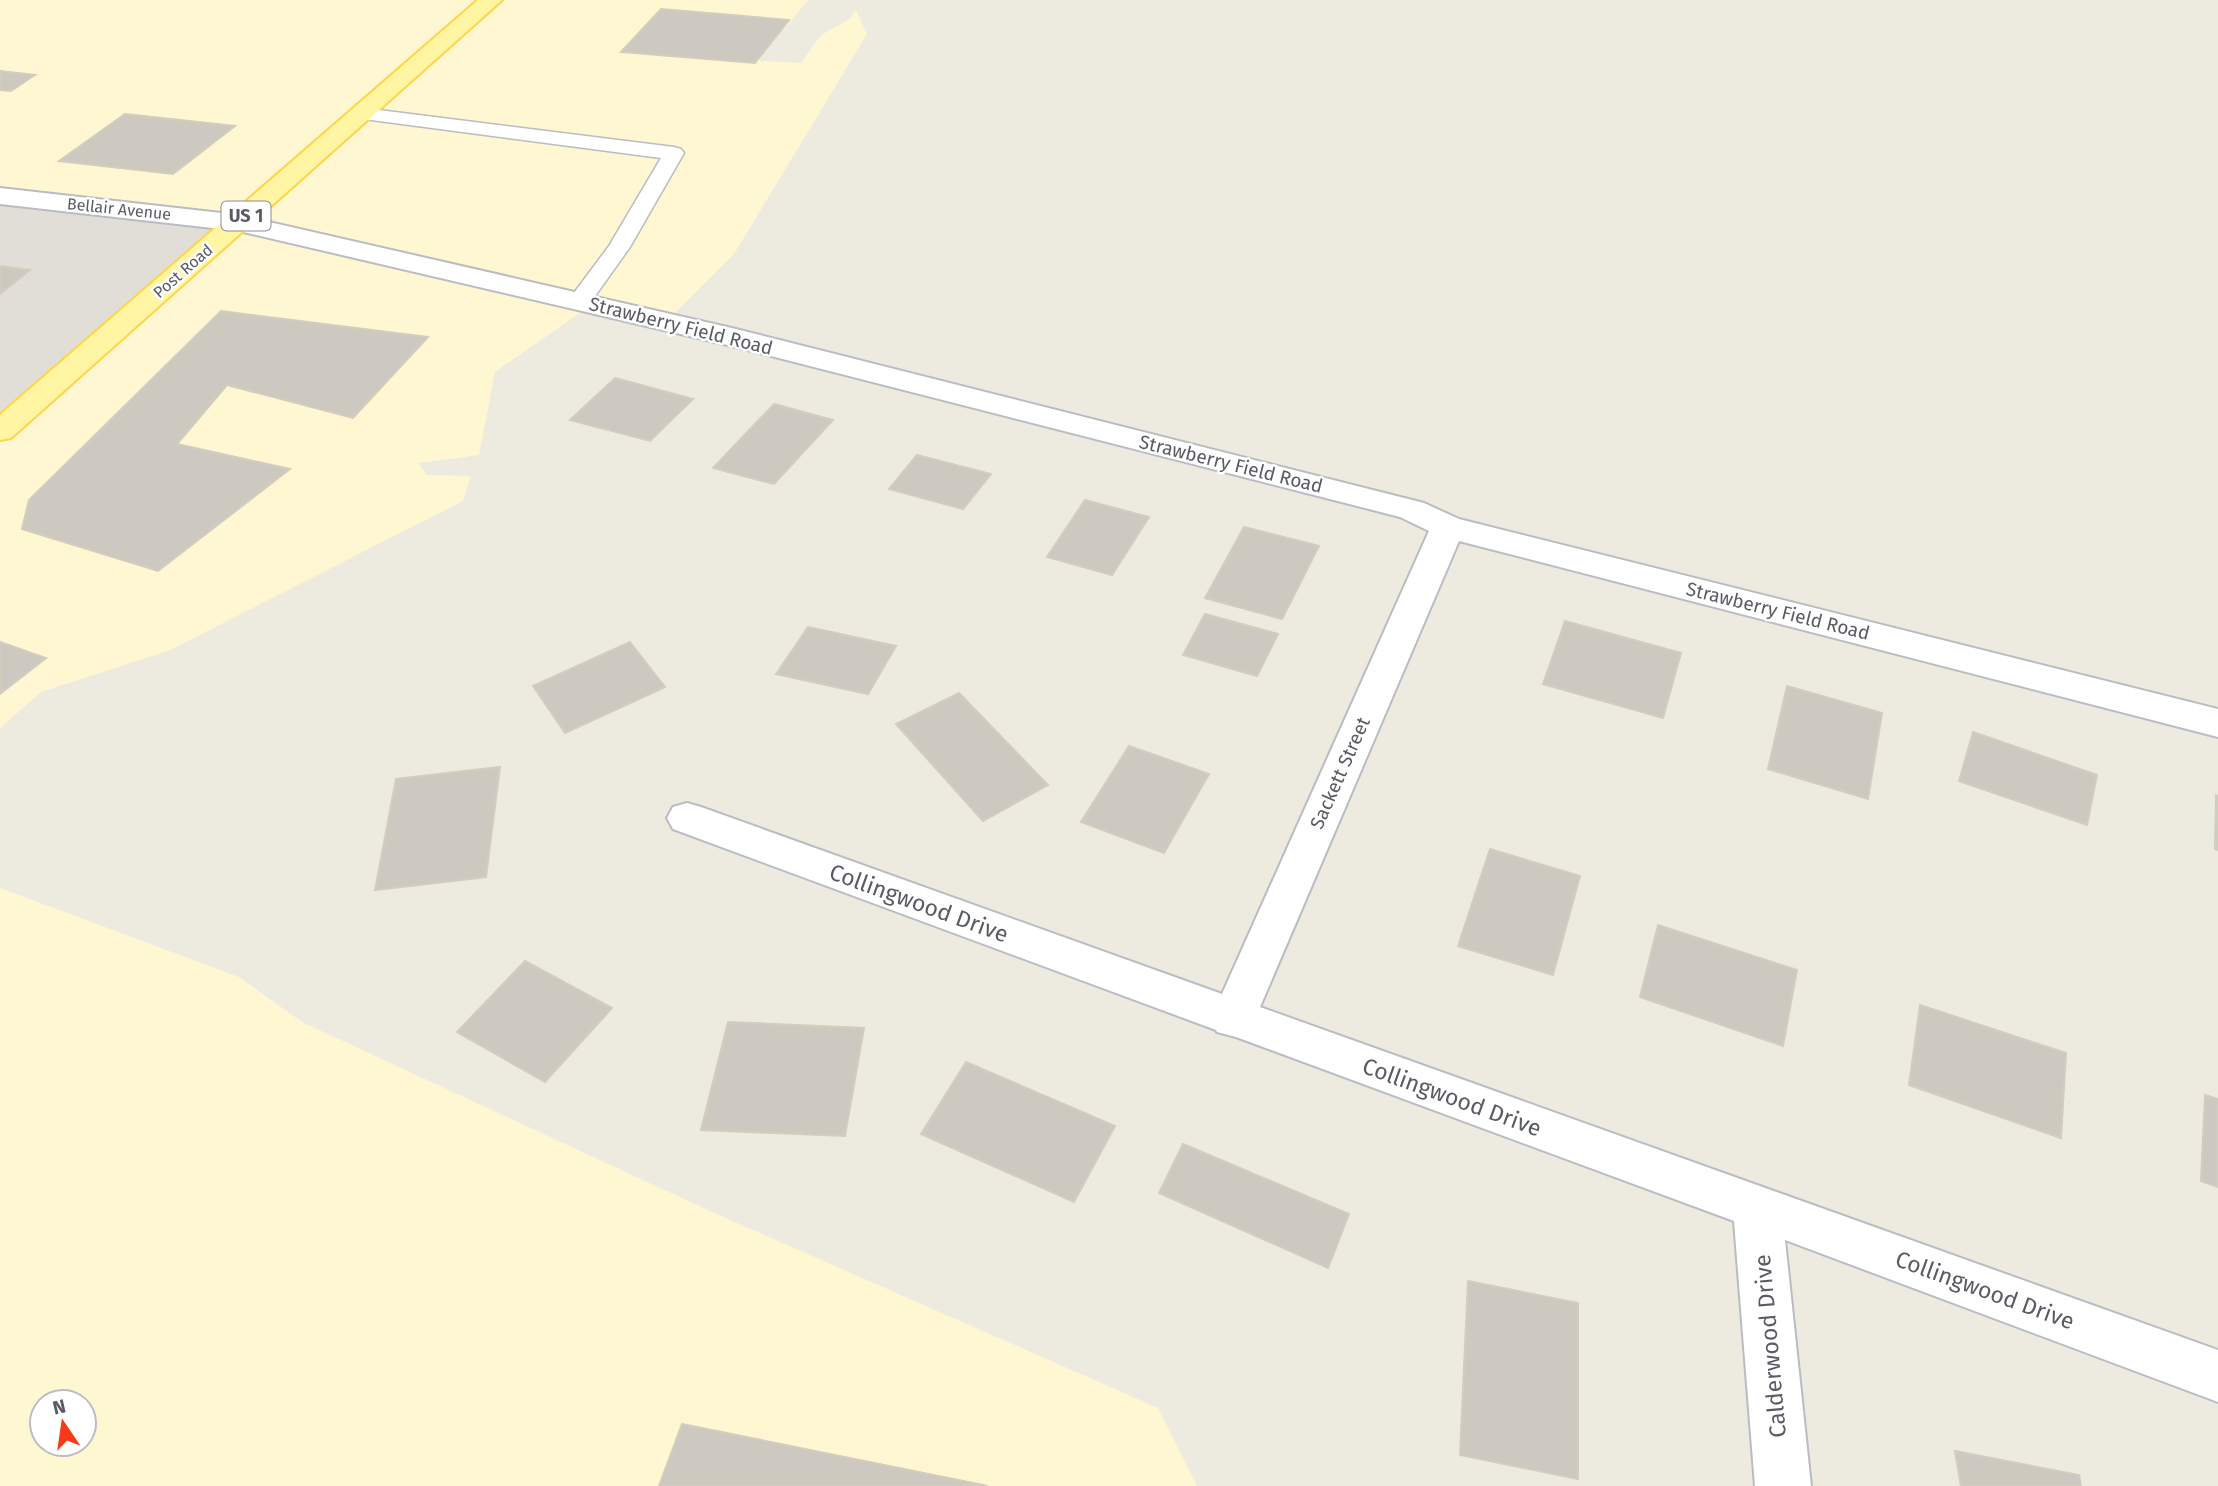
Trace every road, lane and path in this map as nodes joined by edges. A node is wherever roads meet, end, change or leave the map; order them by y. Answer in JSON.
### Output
{"nodes":[{"id":1,"x":491,"y":0,"type":"edge"},
{"id":2,"x":363,"y":114,"type":"junction"},
{"id":3,"x":0,"y":196,"type":"edge"},
{"id":4,"x":239,"y":223,"type":"junction"},
{"id":5,"x":580,"y":301,"type":"junction"},
{"id":6,"x":0,"y":431,"type":"edge"},
{"id":7,"x":1448,"y":527,"type":"junction"},
{"id":8,"x":2218,"y":723,"type":"edge"},
{"id":9,"x":687,"y":818,"type":"dead end"},
{"id":10,"x":1233,"y":1019,"type":"junction"},
{"id":11,"x":1757,"y":1206,"type":"junction"},
{"id":12,"x":2218,"y":1376,"type":"edge"},
{"id":13,"x":1783,"y":1486,"type":"edge"}],
"edges":[{"from":1,"to":2,"type":"main road","name":"Post Road","number":"US 1"},
{"from":2,"to":4,"type":"main road","name":"Post Road","number":"US 1"},
{"from":2,"to":5,"type":"lane"},
{"from":3,"to":4,"type":"street","name":"Bellair Avenue"},
{"from":4,"to":5,"type":"street","name":"Strawberry Field Road"},
{"from":4,"to":6,"type":"main road","name":"Post Road","number":"US 1"},
{"from":5,"to":7,"type":"street","name":"Strawberry Field Road"},
{"from":7,"to":8,"type":"street","name":"Strawberry Field Road"},
{"from":7,"to":10,"type":"street","name":"Sackett Street"},
{"from":9,"to":10,"type":"street","name":"Collingwood Drive"},
{"from":10,"to":11,"type":"street","name":"Collingwood Drive"},
{"from":11,"to":12,"type":"street","name":"Collingwood Drive"},
{"from":11,"to":13,"type":"street","name":"Calderwood Drive"}]}
